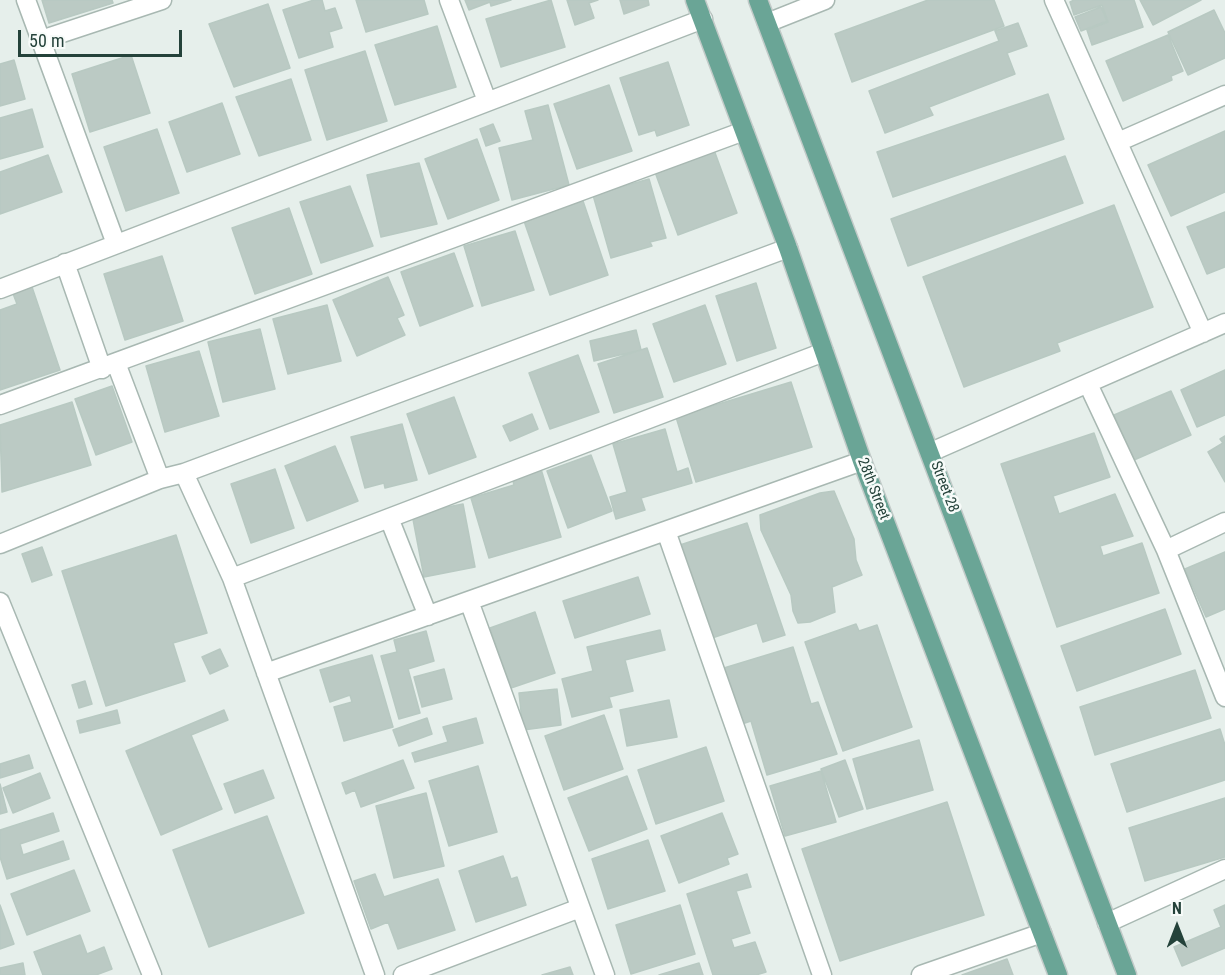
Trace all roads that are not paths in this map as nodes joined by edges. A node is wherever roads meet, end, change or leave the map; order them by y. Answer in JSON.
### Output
{"nodes":[{"id":1,"x":26,"y":0,"type":"edge"},
{"id":2,"x":162,"y":0,"type":"edge"},
{"id":3,"x":449,"y":0,"type":"edge"},
{"id":4,"x":695,"y":0,"type":"edge"},
{"id":5,"x":758,"y":0,"type":"edge"},
{"id":6,"x":825,"y":0,"type":"edge"},
{"id":7,"x":1054,"y":0,"type":"edge"},
{"id":8,"x":702,"y":19,"type":"junction"},
{"id":9,"x":767,"y":23,"type":"junction"},
{"id":10,"x":41,"y":40,"type":"junction"},
{"id":11,"x":1225,"y":95,"type":"edge"},
{"id":12,"x":487,"y":102,"type":"junction"},
{"id":13,"x":744,"y":131,"type":"junction"},
{"id":14,"x":1118,"y":142,"type":"junction"},
{"id":15,"x":116,"y":244,"type":"junction"},
{"id":16,"x":788,"y":248,"type":"junction"},
{"id":17,"x":65,"y":263,"type":"junction"},
{"id":18,"x":0,"y":289,"type":"edge"},
{"id":19,"x":1225,"y":323,"type":"edge"},
{"id":20,"x":1203,"y":333,"type":"junction"},
{"id":21,"x":824,"y":352,"type":"junction"},
{"id":22,"x":109,"y":366,"type":"junction"},
{"id":23,"x":1088,"y":384,"type":"junction"},
{"id":24,"x":0,"y":405,"type":"edge"},
{"id":25,"x":931,"y":452,"type":"junction"},
{"id":26,"x":862,"y":461,"type":"junction"},
{"id":27,"x":184,"y":473,"type":"junction"},
{"id":28,"x":160,"y":478,"type":"junction"},
{"id":29,"x":389,"y":518,"type":"junction"},
{"id":30,"x":1225,"y":522,"type":"edge"},
{"id":31,"x":666,"y":531,"type":"junction"},
{"id":32,"x":0,"y":544,"type":"edge"},
{"id":33,"x":1166,"y":550,"type":"junction"},
{"id":34,"x":232,"y":578,"type":"junction"},
{"id":35,"x":469,"y":601,"type":"junction"},
{"id":36,"x":0,"y":602,"type":"edge"},
{"id":37,"x":428,"y":616,"type":"junction"},
{"id":38,"x":266,"y":673,"type":"junction"},
{"id":39,"x":1224,"y":693,"type":"edge"},
{"id":40,"x":1225,"y":869,"type":"edge"},
{"id":41,"x":580,"y":908,"type":"junction"},
{"id":42,"x":1107,"y":923,"type":"junction"},
{"id":43,"x":1042,"y":933,"type":"junction"},
{"id":44,"x":152,"y":975,"type":"edge"},
{"id":45,"x":375,"y":975,"type":"edge"},
{"id":46,"x":403,"y":975,"type":"edge"},
{"id":47,"x":605,"y":975,"type":"edge"},
{"id":48,"x":822,"y":975,"type":"edge"},
{"id":49,"x":921,"y":975,"type":"edge"},
{"id":50,"x":1058,"y":975,"type":"edge"},
{"id":51,"x":1128,"y":975,"type":"edge"}],
"edges":[{"from":1,"to":10,"type":"street"},
{"from":2,"to":10,"type":"street"},
{"from":3,"to":12,"type":"street"},
{"from":4,"to":8,"type":"main road","name":"28th Street"},
{"from":5,"to":9,"type":"main road","name":"Street 28"},
{"from":6,"to":9,"type":"street"},
{"from":7,"to":14,"type":"street"},
{"from":8,"to":12,"type":"street"},
{"from":8,"to":13,"type":"main road","name":"28th Street"},
{"from":9,"to":25,"type":"main road","name":"Street 28"},
{"from":10,"to":15,"type":"street"},
{"from":11,"to":14,"type":"street"},
{"from":12,"to":15,"type":"street"},
{"from":13,"to":16,"type":"main road","name":"28th Street"},
{"from":13,"to":22,"type":"street"},
{"from":14,"to":20,"type":"street"},
{"from":15,"to":17,"type":"street"},
{"from":16,"to":21,"type":"main road","name":"28th Street"},
{"from":16,"to":27,"type":"street"},
{"from":17,"to":18,"type":"street"},
{"from":17,"to":22,"type":"street"},
{"from":19,"to":20,"type":"street"},
{"from":20,"to":23,"type":"street"},
{"from":21,"to":26,"type":"main road","name":"28th Street"},
{"from":21,"to":29,"type":"street"},
{"from":22,"to":24,"type":"street"},
{"from":22,"to":28,"type":"street"},
{"from":23,"to":25,"type":"street"},
{"from":23,"to":33,"type":"street"},
{"from":25,"to":42,"type":"main road","name":"Street 28"},
{"from":26,"to":31,"type":"street"},
{"from":26,"to":43,"type":"main road","name":"28th Street"},
{"from":27,"to":28,"type":"street"},
{"from":27,"to":34,"type":"street"},
{"from":28,"to":32,"type":"street"},
{"from":29,"to":34,"type":"street"},
{"from":29,"to":37,"type":"street"},
{"from":30,"to":33,"type":"street"},
{"from":31,"to":35,"type":"street"},
{"from":31,"to":48,"type":"street"},
{"from":33,"to":39,"type":"street"},
{"from":34,"to":38,"type":"street"},
{"from":35,"to":37,"type":"street"},
{"from":35,"to":41,"type":"street"},
{"from":36,"to":44,"type":"street"},
{"from":37,"to":38,"type":"street"},
{"from":38,"to":45,"type":"street"},
{"from":40,"to":42,"type":"street"},
{"from":41,"to":46,"type":"street"},
{"from":41,"to":47,"type":"street"},
{"from":42,"to":51,"type":"main road","name":"Street 28"},
{"from":43,"to":49,"type":"street"},
{"from":43,"to":50,"type":"main road","name":"28th Street"}]}
